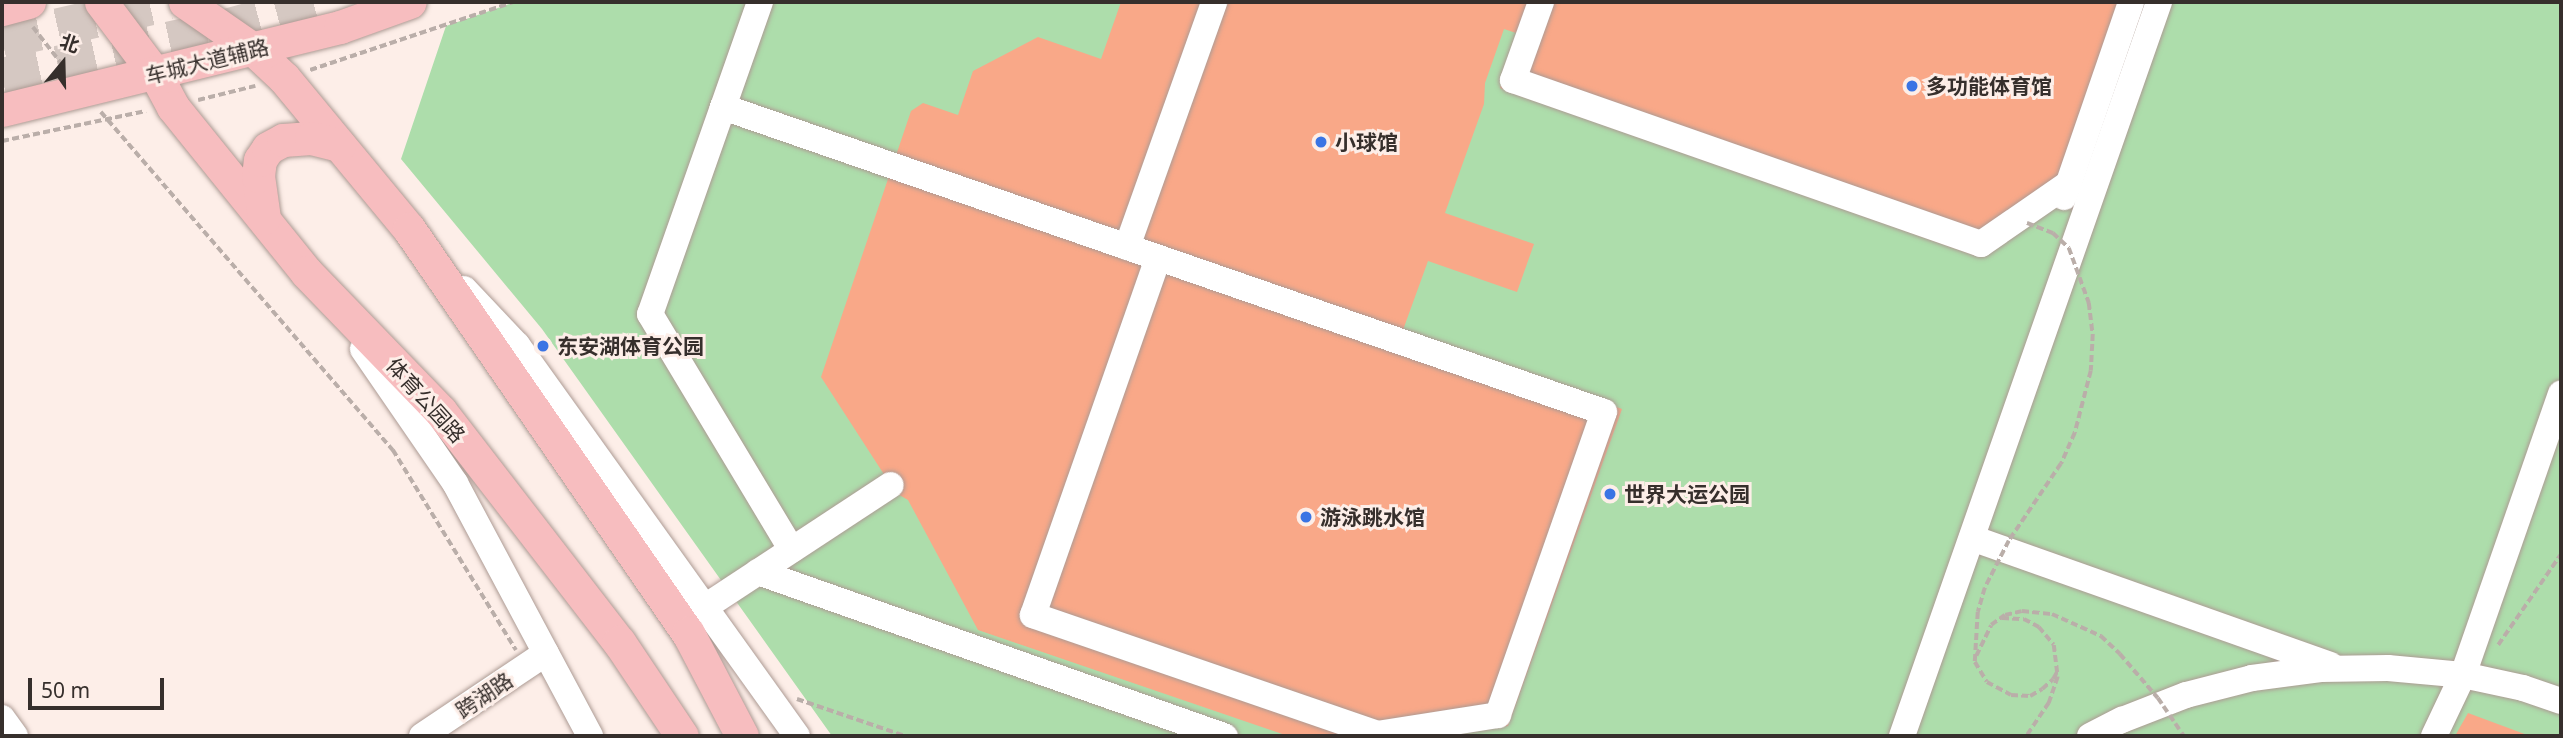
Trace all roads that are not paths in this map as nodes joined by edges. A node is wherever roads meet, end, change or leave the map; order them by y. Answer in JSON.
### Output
{"nodes":[{"id":1,"x":101,"y":2,"type":"edge"},
{"id":2,"x":185,"y":2,"type":"edge"},
{"id":3,"x":410,"y":2,"type":"edge"},
{"id":4,"x":760,"y":2,"type":"edge"},
{"id":5,"x":1214,"y":2,"type":"edge"},
{"id":6,"x":2131,"y":2,"type":"edge"},
{"id":7,"x":2159,"y":2,"type":"edge"},
{"id":8,"x":1537,"y":3,"type":"edge"},
{"id":9,"x":253,"y":49,"type":"junction"},
{"id":10,"x":156,"y":75,"type":"junction"},
{"id":11,"x":723,"y":107,"type":"junction"},
{"id":12,"x":2,"y":110,"type":"edge"},
{"id":13,"x":339,"y":145,"type":"junction"},
{"id":14,"x":264,"y":218,"type":"junction"},
{"id":15,"x":409,"y":229,"type":"junction"},
{"id":16,"x":1127,"y":247,"type":"junction"},
{"id":17,"x":1158,"y":258,"type":"junction"},
{"id":18,"x":306,"y":272,"type":"junction"},
{"id":19,"x":2561,"y":394,"type":"edge"},
{"id":20,"x":891,"y":485,"type":"dead end"},
{"id":21,"x":1972,"y":538,"type":"junction"},
{"id":22,"x":792,"y":550,"type":"junction"},
{"id":23,"x":758,"y":572,"type":"junction"},
{"id":24,"x":705,"y":607,"type":"junction"},
{"id":25,"x":536,"y":660,"type":"junction"},
{"id":26,"x":2341,"y":669,"type":"junction"},
{"id":27,"x":2463,"y":676,"type":"junction"},
{"id":28,"x":2561,"y":701,"type":"edge"},
{"id":29,"x":2,"y":718,"type":"edge"},
{"id":30,"x":15,"y":736,"type":"edge"},
{"id":31,"x":422,"y":736,"type":"edge"},
{"id":32,"x":590,"y":736,"type":"edge"},
{"id":33,"x":682,"y":736,"type":"edge"},
{"id":34,"x":742,"y":736,"type":"edge"},
{"id":35,"x":797,"y":736,"type":"edge"},
{"id":36,"x":1224,"y":736,"type":"edge"},
{"id":37,"x":1902,"y":736,"type":"edge"},
{"id":38,"x":2090,"y":736,"type":"edge"},
{"id":39,"x":2434,"y":736,"type":"edge"}],
"edges":[{"from":1,"to":10,"type":"main road","name":"体育公园路"},
{"from":2,"to":9,"type":"main road"},
{"from":3,"to":9,"type":"main road","name":"车城大道辅路"},
{"from":4,"to":11,"type":"street"},
{"from":5,"to":16,"type":"street"},
{"from":6,"to":8,"type":"street"},
{"from":7,"to":21,"type":"street"},
{"from":9,"to":10,"type":"main road","name":"车城大道辅路"},
{"from":9,"to":13,"type":"main road"},
{"from":10,"to":12,"type":"main road","name":"车城大道辅路"},
{"from":10,"to":14,"type":"main road","name":"体育公园路"},
{"from":11,"to":16,"type":"street"},
{"from":11,"to":22,"type":"street"},
{"from":13,"to":14,"type":"main road"},
{"from":13,"to":15,"type":"main road"},
{"from":14,"to":18,"type":"main road","name":"体育公园路"},
{"from":15,"to":24,"type":"street"},
{"from":15,"to":34,"type":"main road"},
{"from":16,"to":17,"type":"street"},
{"from":17,"to":17,"type":"street"},
{"from":18,"to":25,"type":"street"},
{"from":18,"to":33,"type":"main road","name":"体育公园路"},
{"from":19,"to":27,"type":"street"},
{"from":20,"to":22,"type":"street"},
{"from":21,"to":26,"type":"street"},
{"from":21,"to":37,"type":"street"},
{"from":22,"to":23,"type":"street"},
{"from":23,"to":24,"type":"street"},
{"from":23,"to":36,"type":"street"},
{"from":24,"to":35,"type":"street"},
{"from":25,"to":31,"type":"street","name":"跨湖路"},
{"from":25,"to":32,"type":"street"},
{"from":26,"to":27,"type":"street"},
{"from":26,"to":38,"type":"street"},
{"from":27,"to":28,"type":"street"},
{"from":27,"to":39,"type":"street"},
{"from":29,"to":30,"type":"street"}]}
